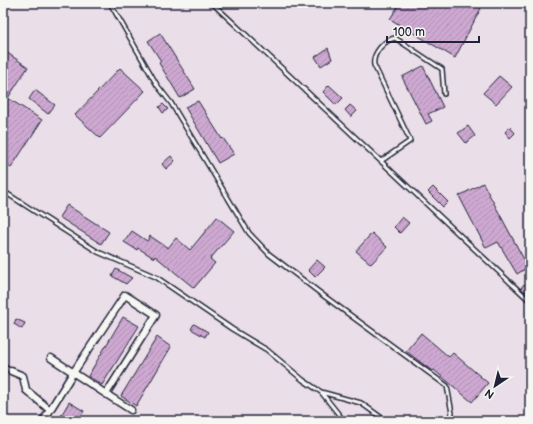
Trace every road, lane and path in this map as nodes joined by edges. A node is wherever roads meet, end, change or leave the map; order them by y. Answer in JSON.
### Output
{"nodes":[{"id":1,"x":110,"y":3,"type":"edge"},
{"id":2,"x":212,"y":3,"type":"edge"},
{"id":3,"x":444,"y":94,"type":"dead end"},
{"id":4,"x":381,"y":161,"type":"junction"},
{"id":5,"x":3,"y":191,"type":"edge"},
{"id":6,"x":530,"y":300,"type":"edge"},
{"id":7,"x":51,"y":358,"type":"dead end"},
{"id":8,"x":3,"y":366,"type":"edge"},
{"id":9,"x":11,"y":371,"type":"joint"},
{"id":10,"x":73,"y":373,"type":"junction"},
{"id":11,"x":321,"y":392,"type":"junction"},
{"id":12,"x":106,"y":394,"type":"junction"},
{"id":13,"x":50,"y":410,"type":"junction"},
{"id":14,"x":131,"y":410,"type":"dead end"},
{"id":15,"x":43,"y":421,"type":"edge"},
{"id":16,"x":344,"y":421,"type":"edge"},
{"id":17,"x":386,"y":421,"type":"edge"},
{"id":18,"x":447,"y":421,"type":"edge"}],
"edges":[{"from":1,"to":18,"type":"lane"},
{"from":2,"to":4,"type":"lane"},
{"from":3,"to":4,"type":"lane"},
{"from":4,"to":6,"type":"lane"},
{"from":5,"to":11,"type":"lane"},
{"from":7,"to":10,"type":"street"},
{"from":8,"to":9,"type":"lane"},
{"from":9,"to":13,"type":"street"},
{"from":10,"to":12,"type":"street"},
{"from":10,"to":12,"type":"street"},
{"from":10,"to":13,"type":"street"},
{"from":11,"to":16,"type":"lane"},
{"from":11,"to":17,"type":"lane"},
{"from":12,"to":14,"type":"street"},
{"from":13,"to":15,"type":"street"}]}
